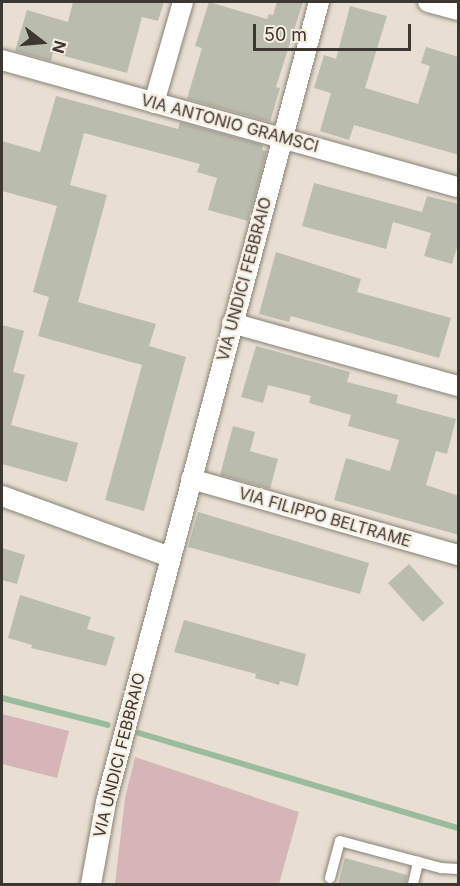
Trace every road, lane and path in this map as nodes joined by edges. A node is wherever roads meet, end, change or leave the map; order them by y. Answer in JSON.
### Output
{"nodes":[{"id":1,"x":183,"y":2,"type":"edge"},
{"id":2,"x":319,"y":2,"type":"edge"},
{"id":3,"x":428,"y":2,"type":"edge"},
{"id":4,"x":459,"y":10,"type":"edge"},
{"id":5,"x":2,"y":60,"type":"edge"},
{"id":6,"x":154,"y":103,"type":"junction"},
{"id":7,"x":282,"y":138,"type":"junction"},
{"id":8,"x":459,"y":187,"type":"edge"},
{"id":9,"x":232,"y":323,"type":"junction"},
{"id":10,"x":459,"y":386,"type":"edge"},
{"id":11,"x":191,"y":479,"type":"junction"},
{"id":12,"x":2,"y":496,"type":"edge"},
{"id":13,"x":459,"y":555,"type":"edge"},
{"id":14,"x":170,"y":557,"type":"junction"},
{"id":15,"x":418,"y":862,"type":"junction"},
{"id":16,"x":459,"y":869,"type":"edge"},
{"id":17,"x":330,"y":878,"type":"dead end"},
{"id":18,"x":91,"y":885,"type":"edge"},
{"id":19,"x":413,"y":885,"type":"edge"}],
"edges":[{"from":1,"to":6,"type":"street"},
{"from":2,"to":7,"type":"street","name":"VIA UNDICI FEBBRAIO"},
{"from":3,"to":4,"type":"street"},
{"from":5,"to":6,"type":"street","name":"VIA ANTONIO GRAMSCI"},
{"from":6,"to":7,"type":"street","name":"VIA ANTONIO GRAMSCI"},
{"from":7,"to":8,"type":"street","name":"VIA ANTONIO GRAMSCI"},
{"from":7,"to":9,"type":"street","name":"VIA UNDICI FEBBRAIO"},
{"from":9,"to":10,"type":"street"},
{"from":9,"to":11,"type":"street","name":"VIA UNDICI FEBBRAIO"},
{"from":11,"to":13,"type":"street","name":"VIA FILIPPO BELTRAME"},
{"from":11,"to":14,"type":"street","name":"VIA UNDICI FEBBRAIO"},
{"from":12,"to":14,"type":"street"},
{"from":14,"to":18,"type":"street","name":"VIA UNDICI FEBBRAIO"},
{"from":15,"to":16,"type":"lane"},
{"from":15,"to":17,"type":"lane"},
{"from":15,"to":19,"type":"lane"}]}
